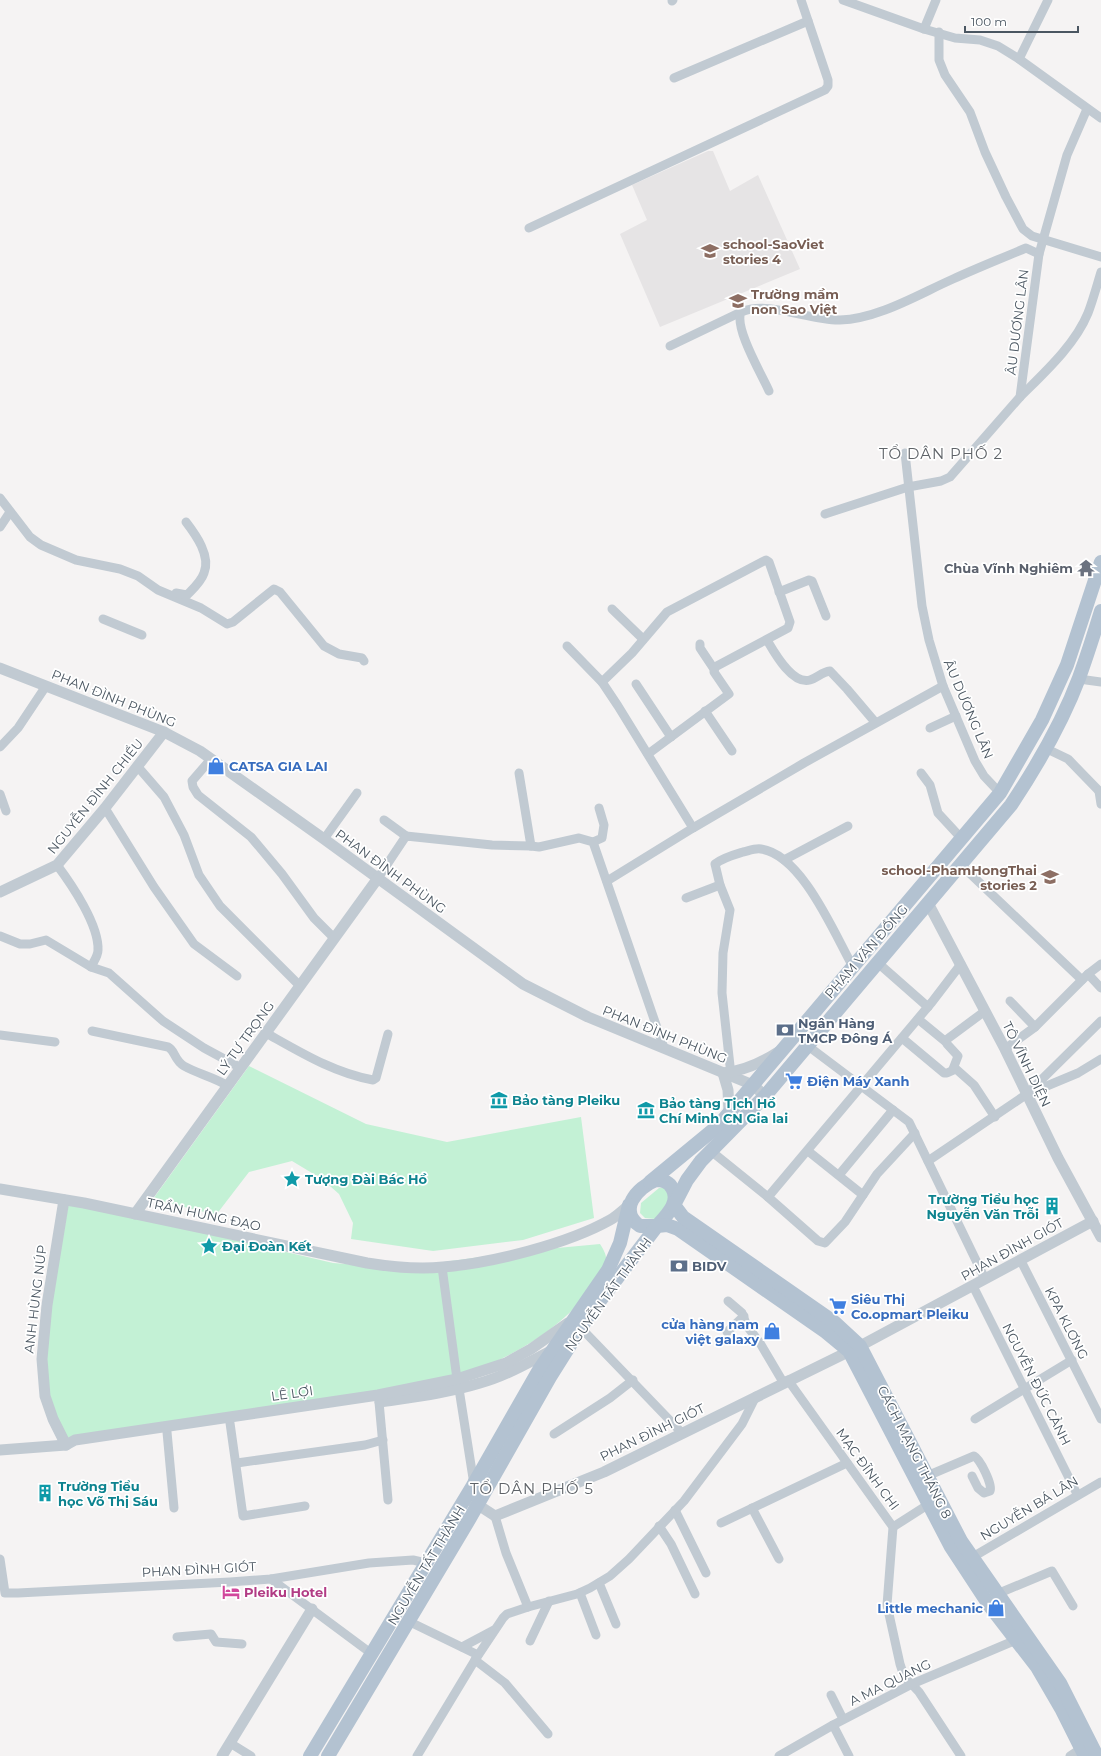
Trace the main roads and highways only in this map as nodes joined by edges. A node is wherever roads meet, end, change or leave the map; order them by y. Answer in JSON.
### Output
{"nodes":[{"id":1,"x":1101,"y":562,"type":"edge"},
{"id":2,"x":1101,"y":611,"type":"edge"},
{"id":3,"x":916,"y":892,"type":"junction"},
{"id":4,"x":928,"y":903,"type":"junction"},
{"id":5,"x":650,"y":1182,"type":"junction"},
{"id":6,"x":674,"y":1204,"type":"junction"},
{"id":7,"x":629,"y":1205,"type":"junction"},
{"id":8,"x":657,"y":1226,"type":"junction"},
{"id":9,"x":577,"y":1328,"type":"junction"},
{"id":10,"x":854,"y":1348,"type":"junction"},
{"id":11,"x":555,"y":1349,"type":"junction"},
{"id":12,"x":472,"y":1497,"type":"junction"},
{"id":13,"x":967,"y":1561,"type":"junction"},
{"id":14,"x":1022,"y":1639,"type":"junction"},
{"id":15,"x":1084,"y":1752,"type":"edge"},
{"id":16,"x":310,"y":1756,"type":"edge"},
{"id":17,"x":328,"y":1756,"type":"edge"},
{"id":18,"x":1097,"y":1756,"type":"edge"}],
"edges":[{"from":1,"to":3,"type":"main road","name":"PHẠM VĂN ĐỒNG"},
{"from":2,"to":4,"type":"main road","name":"PHẠM VĂN ĐỒNG"},
{"from":3,"to":4,"type":"main road"},
{"from":3,"to":5,"type":"main road","name":"PHẠM VĂN ĐỒNG"},
{"from":4,"to":6,"type":"main road","name":"PHẠM VĂN ĐỒNG"},
{"from":5,"to":6,"type":"main road"},
{"from":5,"to":7,"type":"main road"},
{"from":6,"to":8,"type":"main road"},
{"from":6,"to":10,"type":"main road","name":"CÁCH MẠNG THÁNG 8"},
{"from":7,"to":8,"type":"main road"},
{"from":7,"to":9,"type":"main road","name":"NGUYỄN TẤT THÀNH"},
{"from":8,"to":9,"type":"main road","name":"NGUYỄN TẤT THÀNH"},
{"from":8,"to":10,"type":"main road","name":"CÁCH MẠNG THÁNG 8"},
{"from":9,"to":11,"type":"main road"},
{"from":9,"to":11,"type":"main road","name":"NGUYỄN TẤT THÀNH"},
{"from":9,"to":12,"type":"main road","name":"NGUYỄN TẤT THÀNH"},
{"from":10,"to":13,"type":"main road","name":"CÁCH MẠNG THÁNG 8"},
{"from":10,"to":13,"type":"main road","name":"CÁCH MẠNG THÁNG 8"},
{"from":11,"to":12,"type":"main road","name":"NGUYỄN TẤT THÀNH"},
{"from":12,"to":16,"type":"main road","name":"NGUYỄN TẤT THÀNH"},
{"from":12,"to":17,"type":"main road","name":"NGUYỄN TẤT THÀNH"},
{"from":13,"to":14,"type":"main road","name":"CÁCH MẠNG THÁNG 8"},
{"from":13,"to":14,"type":"main road","name":"CÁCH MẠNG THÁNG 8"},
{"from":14,"to":15,"type":"main road","name":"CÁCH MẠNG THÁNG 8"},
{"from":14,"to":18,"type":"main road","name":"CÁCH MẠNG THÁNG 8"}]}
